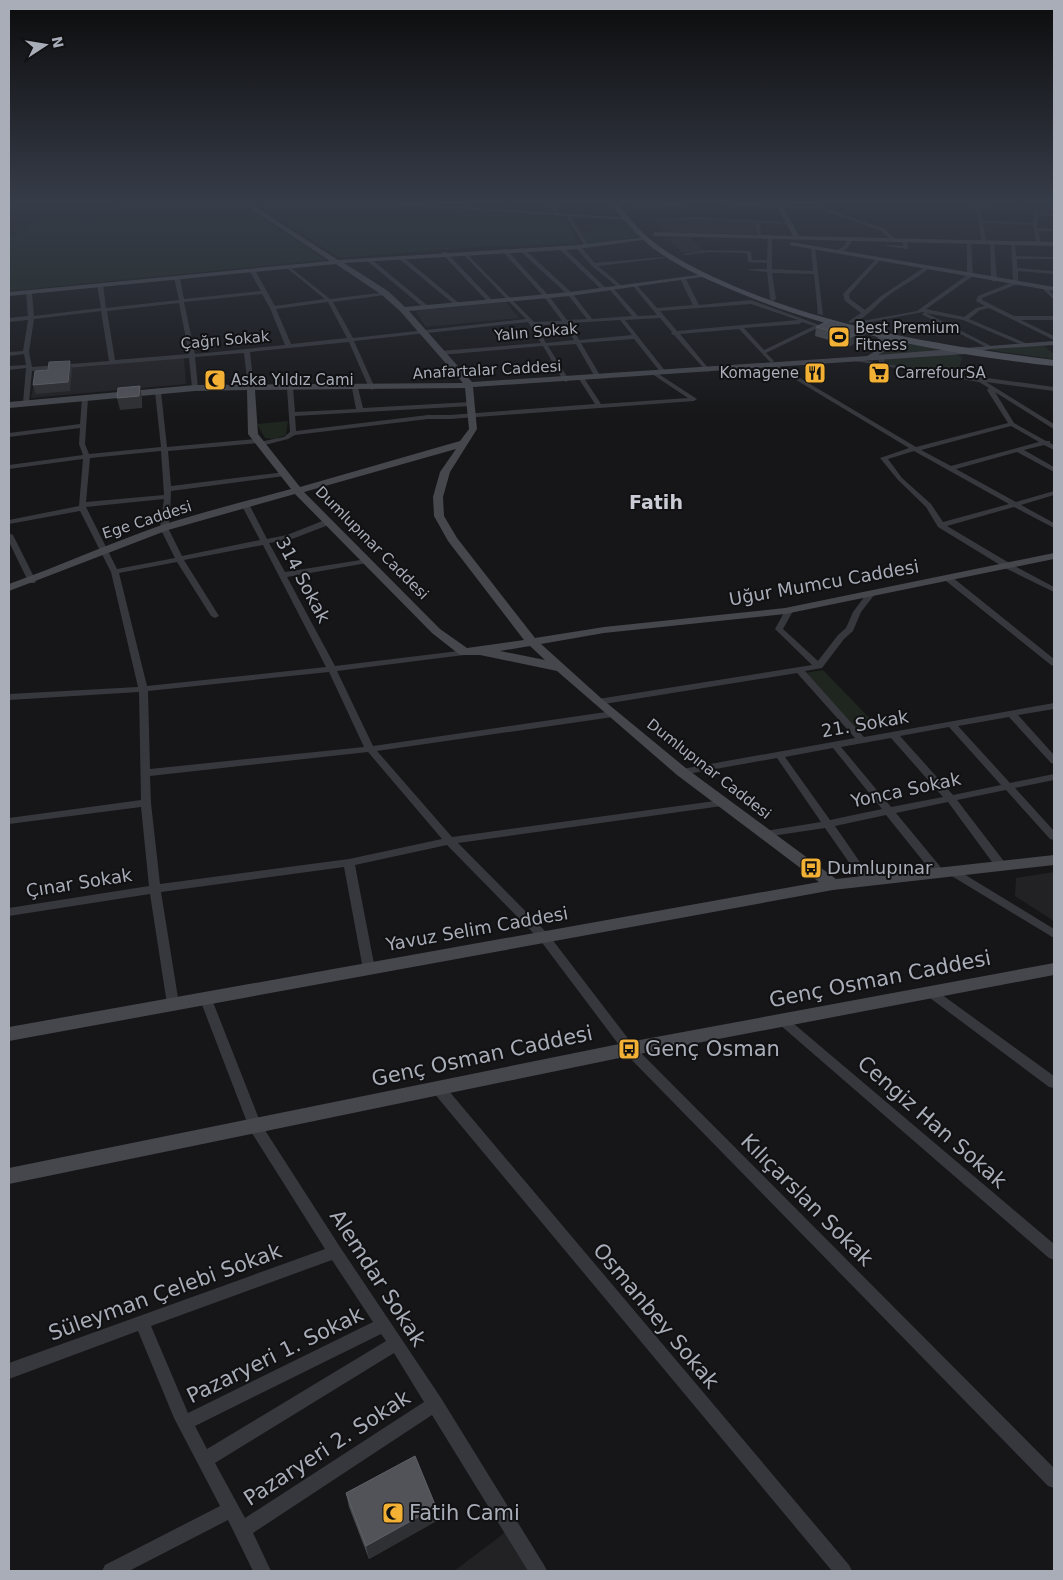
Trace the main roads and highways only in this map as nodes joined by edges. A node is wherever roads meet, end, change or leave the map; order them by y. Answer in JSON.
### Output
{"nodes":[{"id":1,"x":703,"y":275,"type":"edge"},
{"id":2,"x":715,"y":275,"type":"edge"},
{"id":3,"x":966,"y":349,"type":"junction"},
{"id":4,"x":1054,"y":359,"type":"edge"},
{"id":5,"x":1054,"y":363,"type":"edge"}],
"edges":[{"from":1,"to":3,"type":"main road"},
{"from":2,"to":3,"type":"main road"},
{"from":3,"to":4,"type":"main road"},
{"from":3,"to":5,"type":"main road"}]}
